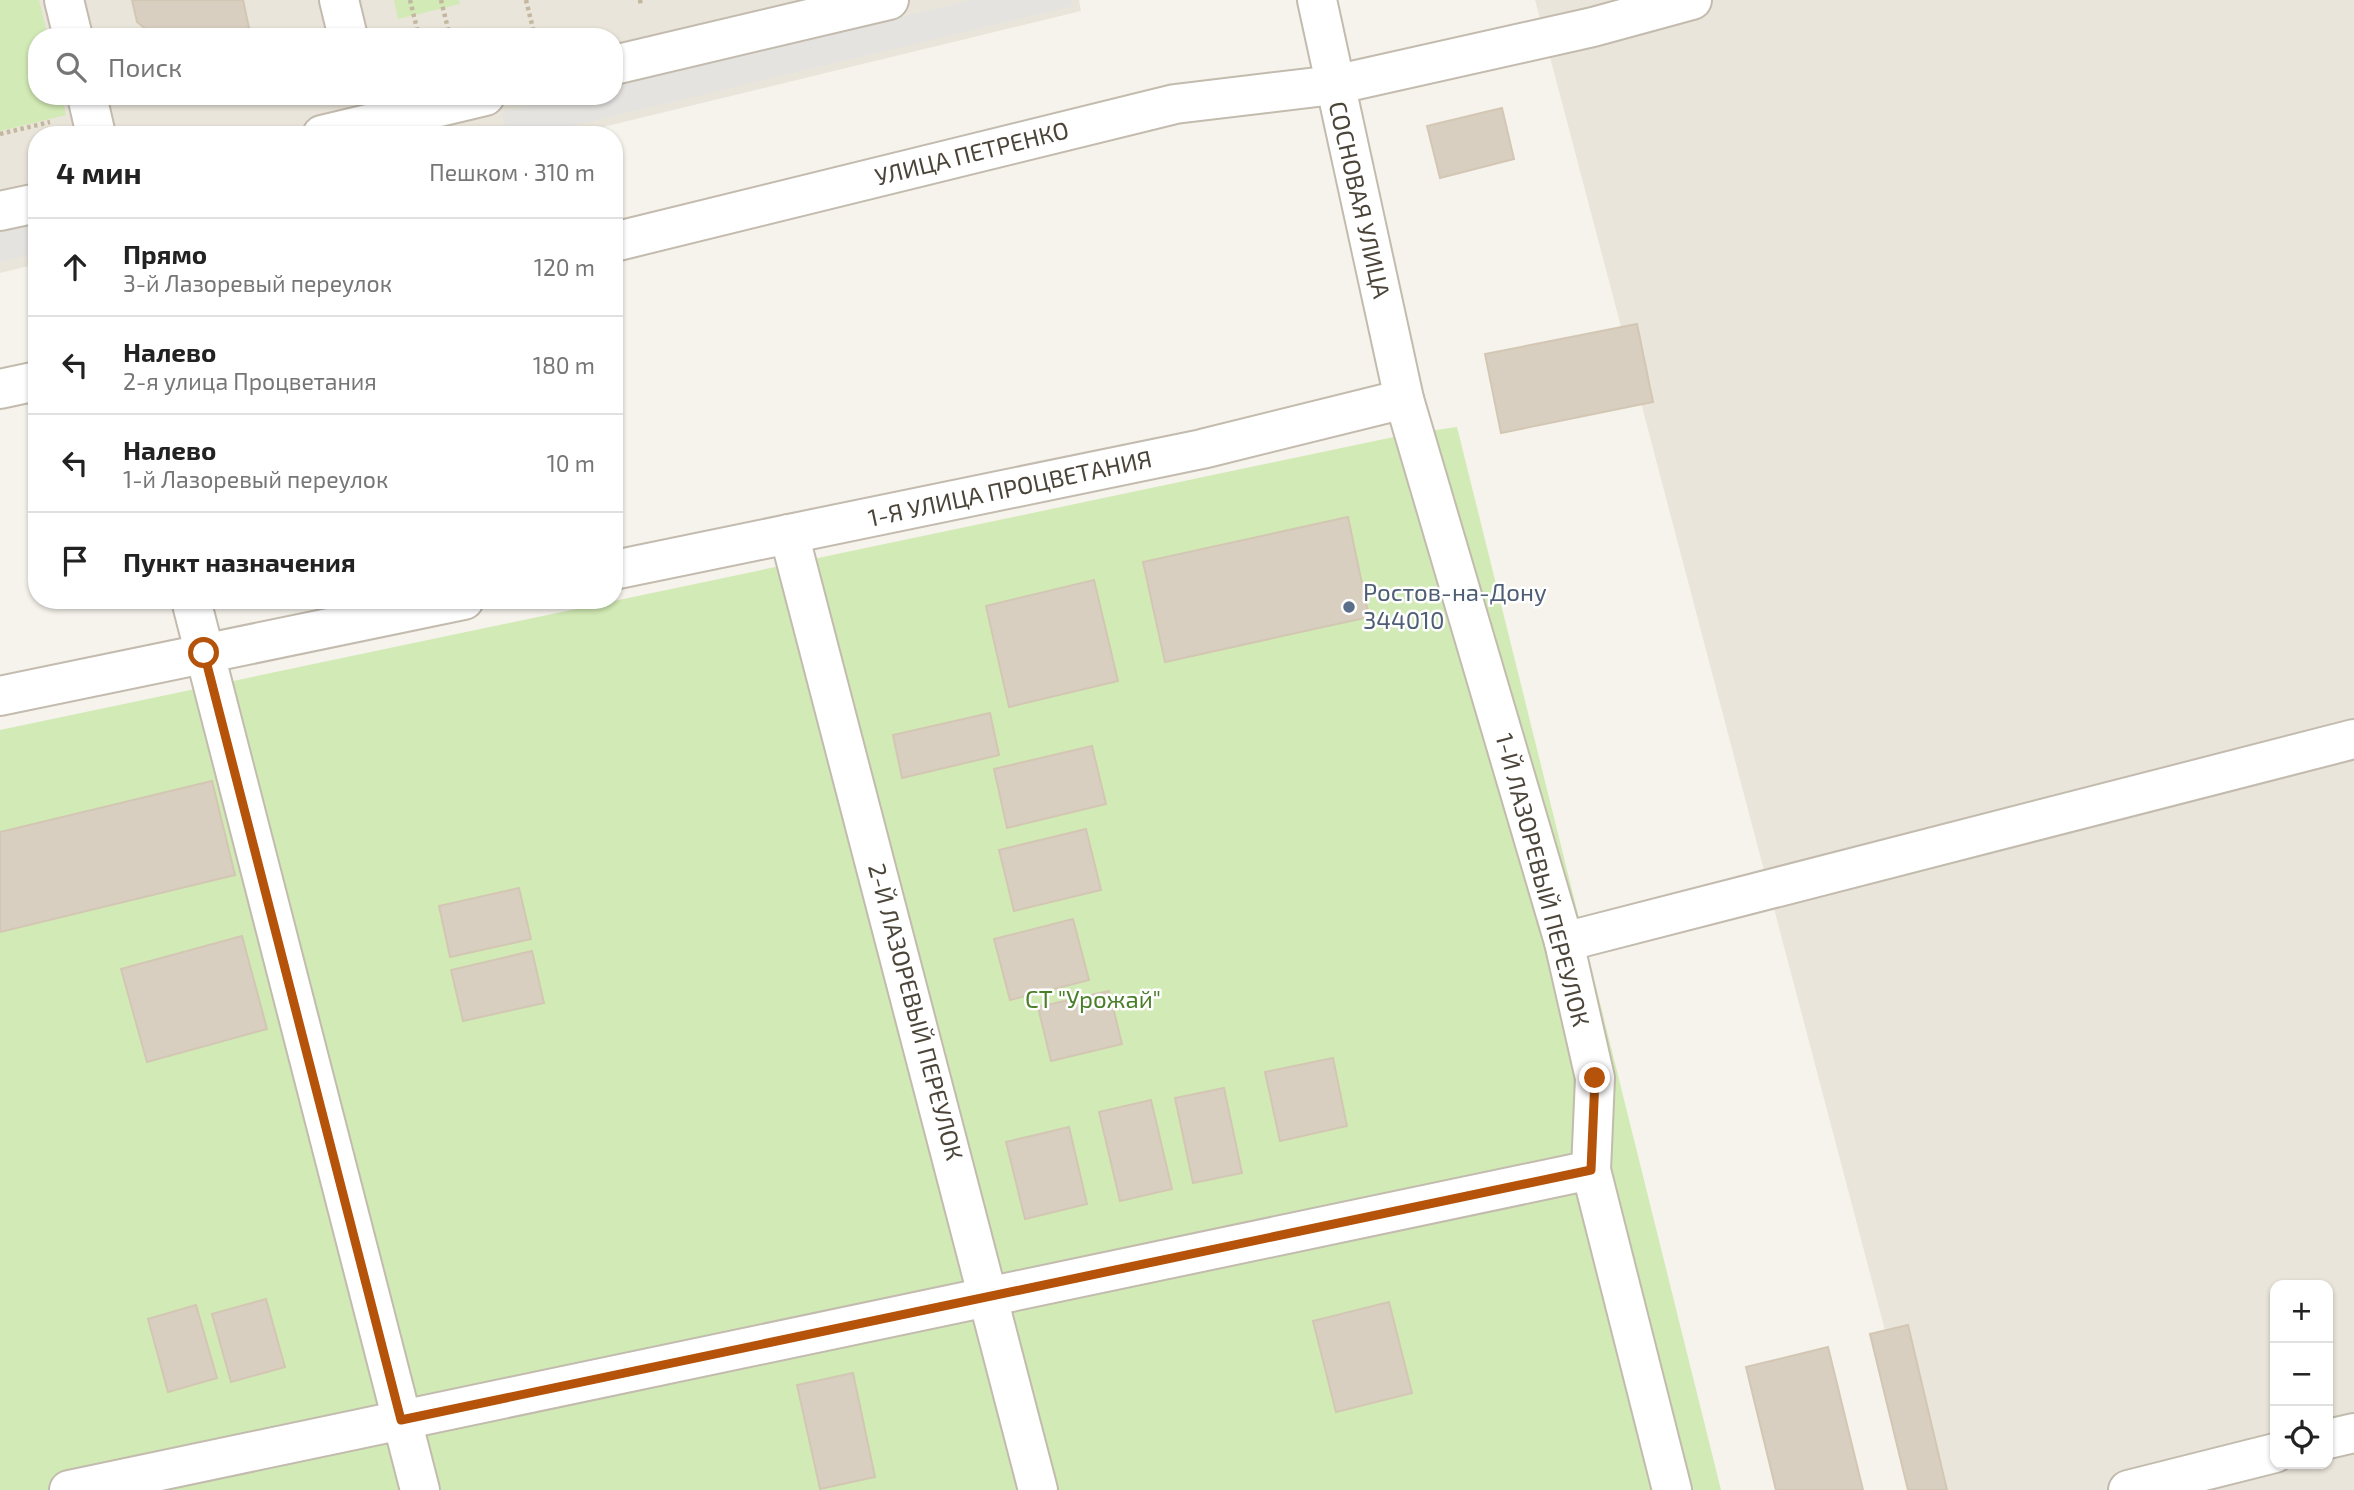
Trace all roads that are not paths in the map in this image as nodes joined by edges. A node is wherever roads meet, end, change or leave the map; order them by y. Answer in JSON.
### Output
{"nodes":[{"id":1,"x":64,"y":0,"type":"edge"},
{"id":2,"x":339,"y":0,"type":"edge"},
{"id":3,"x":889,"y":0,"type":"edge"},
{"id":4,"x":1317,"y":0,"type":"edge"},
{"id":5,"x":1692,"y":0,"type":"edge"},
{"id":6,"x":71,"y":28,"type":"edge"},
{"id":7,"x":346,"y":28,"type":"edge"},
{"id":8,"x":623,"y":63,"type":"edge"},
{"id":9,"x":1334,"y":85,"type":"junction"},
{"id":10,"x":441,"y":105,"type":"edge"},
{"id":11,"x":378,"y":118,"type":"edge"},
{"id":12,"x":352,"y":126,"type":"edge"},
{"id":13,"x":28,"y":204,"type":"edge"},
{"id":14,"x":0,"y":211,"type":"edge"},
{"id":15,"x":623,"y":241,"type":"edge"},
{"id":16,"x":28,"y":383,"type":"edge"},
{"id":17,"x":0,"y":389,"type":"edge"},
{"id":18,"x":1404,"y":399,"type":"junction"},
{"id":19,"x":789,"y":534,"type":"junction"},
{"id":20,"x":623,"y":568,"type":"edge"},
{"id":21,"x":193,"y":609,"type":"edge"},
{"id":22,"x":420,"y":609,"type":"edge"},
{"id":23,"x":204,"y":653,"type":"junction"},
{"id":24,"x":0,"y":696,"type":"edge"},
{"id":25,"x":2354,"y":739,"type":"edge"},
{"id":26,"x":1564,"y":942,"type":"junction"},
{"id":27,"x":1591,"y":1170,"type":"junction"},
{"id":28,"x":989,"y":1296,"type":"junction"},
{"id":29,"x":401,"y":1420,"type":"junction"},
{"id":30,"x":2354,"y":1433,"type":"edge"},
{"id":31,"x":2333,"y":1438,"type":"edge"},
{"id":32,"x":2270,"y":1454,"type":"edge"},
{"id":33,"x":69,"y":1490,"type":"edge"},
{"id":34,"x":420,"y":1490,"type":"edge"},
{"id":35,"x":1038,"y":1490,"type":"edge"},
{"id":36,"x":1672,"y":1490,"type":"edge"},
{"id":37,"x":2128,"y":1490,"type":"edge"}],
"edges":[{"from":1,"to":6,"type":"street"},
{"from":2,"to":7,"type":"street"},
{"from":3,"to":8,"type":"street"},
{"from":4,"to":9,"type":"street","name":"СОСНОВАЯ УЛИЦА"},
{"from":5,"to":9,"type":"street","name":"УЛИЦА ПЕТРЕНКО"},
{"from":9,"to":15,"type":"street","name":"УЛИЦА ПЕТРЕНКО"},
{"from":9,"to":18,"type":"street","name":"СОСНОВАЯ УЛИЦА"},
{"from":10,"to":11,"type":"street"},
{"from":11,"to":12,"type":"street"},
{"from":13,"to":14,"type":"street"},
{"from":16,"to":17,"type":"street"},
{"from":18,"to":19,"type":"street","name":"1-Я УЛИЦА ПРОЦВЕТАНИЯ"},
{"from":18,"to":26,"type":"street","name":"1-Й ЛАЗОРЕВЫЙ ПЕРЕУЛОК"},
{"from":19,"to":20,"type":"street","name":"1-Я УЛИЦА ПРОЦВЕТАНИЯ"},
{"from":19,"to":28,"type":"street","name":"2-Й ЛАЗОРЕВЫЙ ПЕРЕУЛОК"},
{"from":21,"to":23,"type":"street"},
{"from":22,"to":23,"type":"street"},
{"from":23,"to":24,"type":"street"},
{"from":23,"to":29,"type":"street"},
{"from":25,"to":26,"type":"street"},
{"from":26,"to":27,"type":"street","name":"1-Й ЛАЗОРЕВЫЙ ПЕРЕУЛОК"},
{"from":27,"to":28,"type":"street"},
{"from":27,"to":36,"type":"street","name":"1-Й ЛАЗОРЕВЫЙ ПЕРЕУЛОК"},
{"from":28,"to":29,"type":"street"},
{"from":28,"to":35,"type":"street","name":"2-Й ЛАЗОРЕВЫЙ ПЕРЕУЛОК"},
{"from":29,"to":33,"type":"street"},
{"from":29,"to":34,"type":"street"},
{"from":30,"to":31,"type":"street"},
{"from":32,"to":37,"type":"street"}]}
